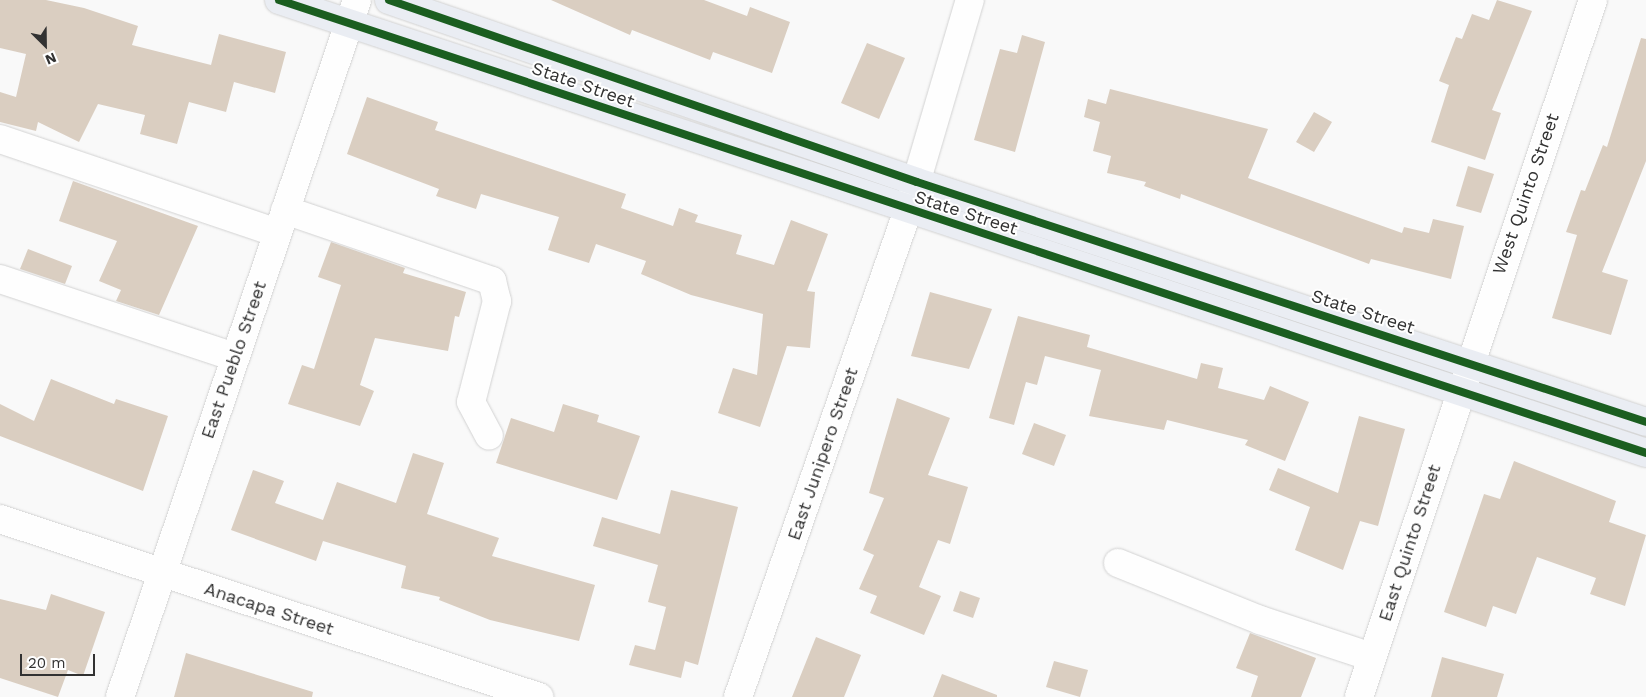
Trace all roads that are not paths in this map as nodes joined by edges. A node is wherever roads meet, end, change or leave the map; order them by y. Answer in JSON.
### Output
{"nodes":[{"id":1,"x":279,"y":0,"type":"edge"},
{"id":2,"x":388,"y":0,"type":"edge"},
{"id":3,"x":970,"y":0,"type":"edge"},
{"id":4,"x":1593,"y":0,"type":"edge"},
{"id":5,"x":353,"y":11,"type":"edge"},
{"id":6,"x":634,"y":84,"type":"junction"},
{"id":7,"x":623,"y":115,"type":"junction"},
{"id":8,"x":0,"y":139,"type":"edge"},
{"id":9,"x":917,"y":182,"type":"junction"},
{"id":10,"x":908,"y":210,"type":"junction"},
{"id":11,"x":281,"y":222,"type":"junction"},
{"id":12,"x":1189,"y":270,"type":"junction"},
{"id":13,"x":0,"y":279,"type":"edge"},
{"id":14,"x":1178,"y":297,"type":"junction"},
{"id":15,"x":235,"y":357,"type":"junction"},
{"id":16,"x":1466,"y":376,"type":"junction"},
{"id":17,"x":1646,"y":422,"type":"edge"},
{"id":18,"x":489,"y":436,"type":"dead end"},
{"id":19,"x":1646,"y":453,"type":"edge"},
{"id":20,"x":0,"y":519,"type":"edge"},
{"id":21,"x":1118,"y":563,"type":"dead end"},
{"id":22,"x":163,"y":574,"type":"junction"},
{"id":23,"x":1372,"y":657,"type":"junction"},
{"id":24,"x":120,"y":697,"type":"edge"},
{"id":25,"x":539,"y":697,"type":"edge"},
{"id":26,"x":738,"y":697,"type":"edge"},
{"id":27,"x":1359,"y":697,"type":"edge"}],
"edges":[{"from":1,"to":5,"type":"main road","name":"State Street"},
{"from":2,"to":6,"type":"main road","name":"State Street"},
{"from":3,"to":9,"type":"street","name":"East Junipero Street"},
{"from":4,"to":16,"type":"street","name":"West Quinto Street"},
{"from":5,"to":7,"type":"main road","name":"State Street"},
{"from":5,"to":11,"type":"street","name":"East Pueblo Street"},
{"from":6,"to":7,"type":"street"},
{"from":6,"to":9,"type":"main road","name":"State Street"},
{"from":7,"to":10,"type":"main road","name":"State Street"},
{"from":8,"to":11,"type":"street"},
{"from":9,"to":10,"type":"street","name":"East Junipero Street"},
{"from":9,"to":12,"type":"main road","name":"State Street"},
{"from":10,"to":14,"type":"main road","name":"State Street"},
{"from":10,"to":26,"type":"street","name":"East Junipero Street"},
{"from":11,"to":15,"type":"street","name":"East Pueblo Street"},
{"from":11,"to":18,"type":"street"},
{"from":12,"to":14,"type":"street"},
{"from":12,"to":16,"type":"main road","name":"State Street"},
{"from":13,"to":15,"type":"street"},
{"from":14,"to":16,"type":"main road","name":"State Street"},
{"from":15,"to":22,"type":"street","name":"East Pueblo Street"},
{"from":16,"to":17,"type":"main road","name":"State Street"},
{"from":16,"to":19,"type":"main road","name":"State Street"},
{"from":16,"to":23,"type":"street","name":"East Quinto Street"},
{"from":20,"to":22,"type":"street","name":"Anacapa Street"},
{"from":21,"to":23,"type":"street"},
{"from":22,"to":24,"type":"street","name":"East Pueblo Street"},
{"from":22,"to":25,"type":"street","name":"Anacapa Street"},
{"from":23,"to":27,"type":"street","name":"East Quinto Street"}]}
